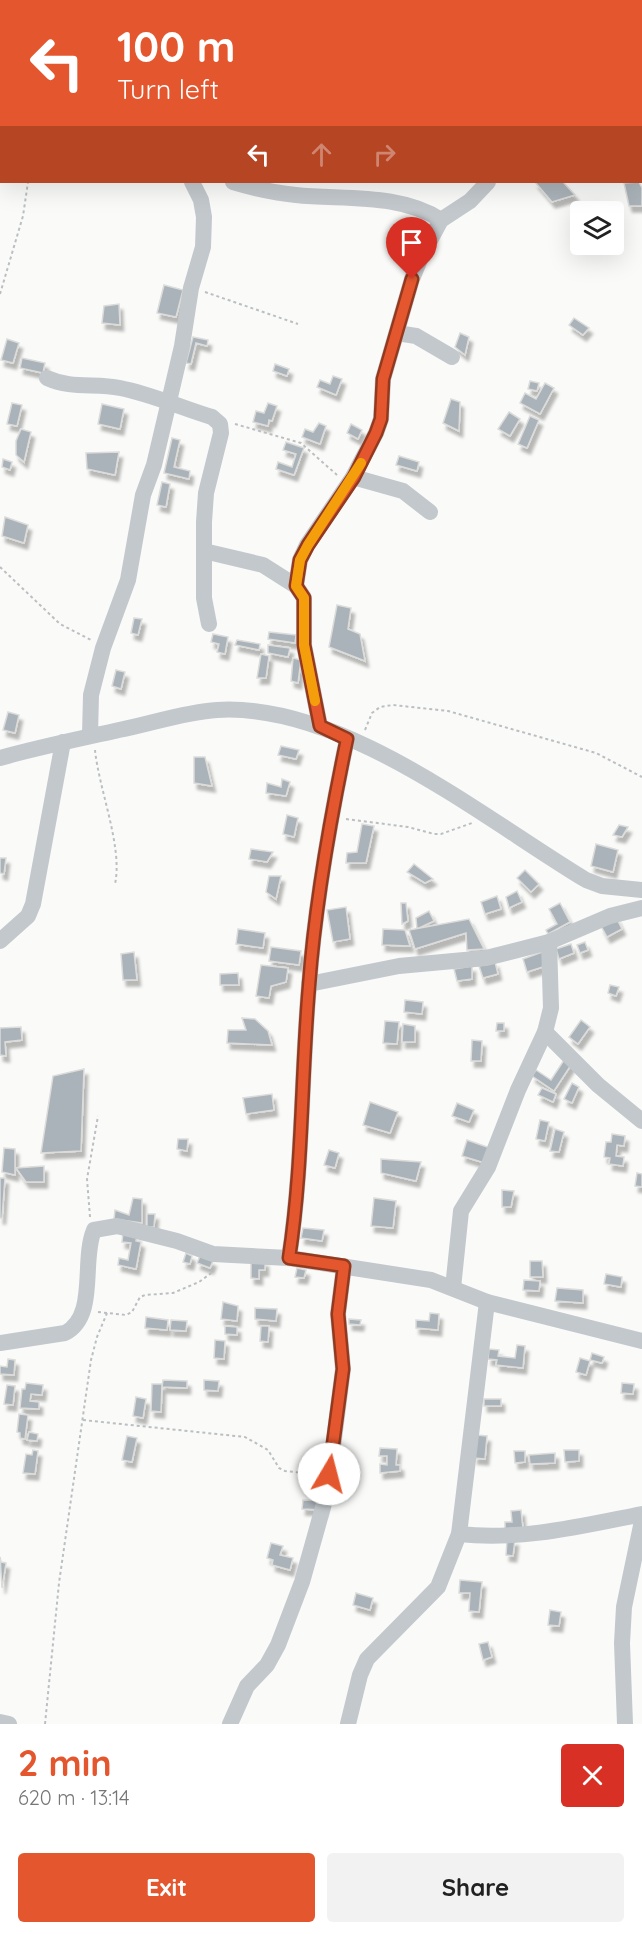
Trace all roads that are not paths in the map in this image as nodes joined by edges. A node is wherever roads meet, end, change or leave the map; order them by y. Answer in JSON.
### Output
{"nodes":[{"id":1,"x":192,"y":183,"type":"edge"},
{"id":2,"x":238,"y":183,"type":"edge"},
{"id":3,"x":487,"y":183,"type":"edge"},
{"id":4,"x":441,"y":220,"type":"junction"},
{"id":5,"x":397,"y":333,"type":"junction"},
{"id":6,"x":452,"y":357,"type":"dead end"},
{"id":7,"x":47,"y":378,"type":"dead end"},
{"id":8,"x":167,"y":403,"type":"junction"},
{"id":9,"x":348,"y":484,"type":"junction"},
{"id":10,"x":430,"y":512,"type":"dead end"},
{"id":11,"x":204,"y":551,"type":"junction"},
{"id":12,"x":296,"y":586,"type":"junction"},
{"id":13,"x":209,"y":624,"type":"dead end"},
{"id":14,"x":320,"y":726,"type":"junction"},
{"id":15,"x":92,"y":735,"type":"junction"},
{"id":16,"x":63,"y":742,"type":"junction"},
{"id":17,"x":353,"y":742,"type":"junction"},
{"id":18,"x":0,"y":758,"type":"edge"},
{"id":19,"x":642,"y":890,"type":"edge"},
{"id":20,"x":642,"y":908,"type":"edge"},
{"id":21,"x":0,"y":941,"type":"edge"},
{"id":22,"x":549,"y":942,"type":"junction"},
{"id":23,"x":309,"y":984,"type":"junction"},
{"id":24,"x":545,"y":1032,"type":"junction"},
{"id":25,"x":642,"y":1121,"type":"edge"},
{"id":26,"x":289,"y":1258,"type":"junction"},
{"id":27,"x":344,"y":1266,"type":"junction"},
{"id":28,"x":453,"y":1288,"type":"junction"},
{"id":29,"x":487,"y":1302,"type":"junction"},
{"id":30,"x":642,"y":1341,"type":"edge"},
{"id":31,"x":0,"y":1344,"type":"edge"},
{"id":32,"x":642,"y":1515,"type":"edge"},
{"id":33,"x":642,"y":1521,"type":"edge"},
{"id":34,"x":459,"y":1534,"type":"junction"},
{"id":35,"x":0,"y":1722,"type":"edge"},
{"id":36,"x":9,"y":1724,"type":"edge"},
{"id":37,"x":230,"y":1724,"type":"edge"},
{"id":38,"x":348,"y":1724,"type":"edge"},
{"id":39,"x":626,"y":1724,"type":"edge"}],
"edges":[{"from":1,"to":8,"type":"street"},
{"from":2,"to":4,"type":"street"},
{"from":3,"to":4,"type":"street"},
{"from":4,"to":5,"type":"street"},
{"from":5,"to":6,"type":"street"},
{"from":5,"to":9,"type":"street"},
{"from":7,"to":8,"type":"street"},
{"from":8,"to":11,"type":"street"},
{"from":8,"to":15,"type":"street"},
{"from":9,"to":10,"type":"street"},
{"from":9,"to":12,"type":"street"},
{"from":11,"to":12,"type":"street"},
{"from":11,"to":13,"type":"street"},
{"from":12,"to":14,"type":"street"},
{"from":14,"to":15,"type":"street"},
{"from":14,"to":17,"type":"street"},
{"from":15,"to":16,"type":"street"},
{"from":16,"to":18,"type":"street"},
{"from":16,"to":21,"type":"street"},
{"from":17,"to":19,"type":"street"},
{"from":17,"to":23,"type":"street"},
{"from":20,"to":22,"type":"street"},
{"from":22,"to":23,"type":"street"},
{"from":22,"to":24,"type":"street"},
{"from":23,"to":26,"type":"street"},
{"from":24,"to":25,"type":"street"},
{"from":24,"to":28,"type":"street"},
{"from":26,"to":27,"type":"street"},
{"from":26,"to":31,"type":"street"},
{"from":27,"to":28,"type":"street"},
{"from":27,"to":37,"type":"street"},
{"from":28,"to":29,"type":"street"},
{"from":29,"to":30,"type":"street"},
{"from":29,"to":34,"type":"street"},
{"from":32,"to":34,"type":"street"},
{"from":33,"to":39,"type":"street"},
{"from":34,"to":38,"type":"street"},
{"from":35,"to":36,"type":"street"}]}
